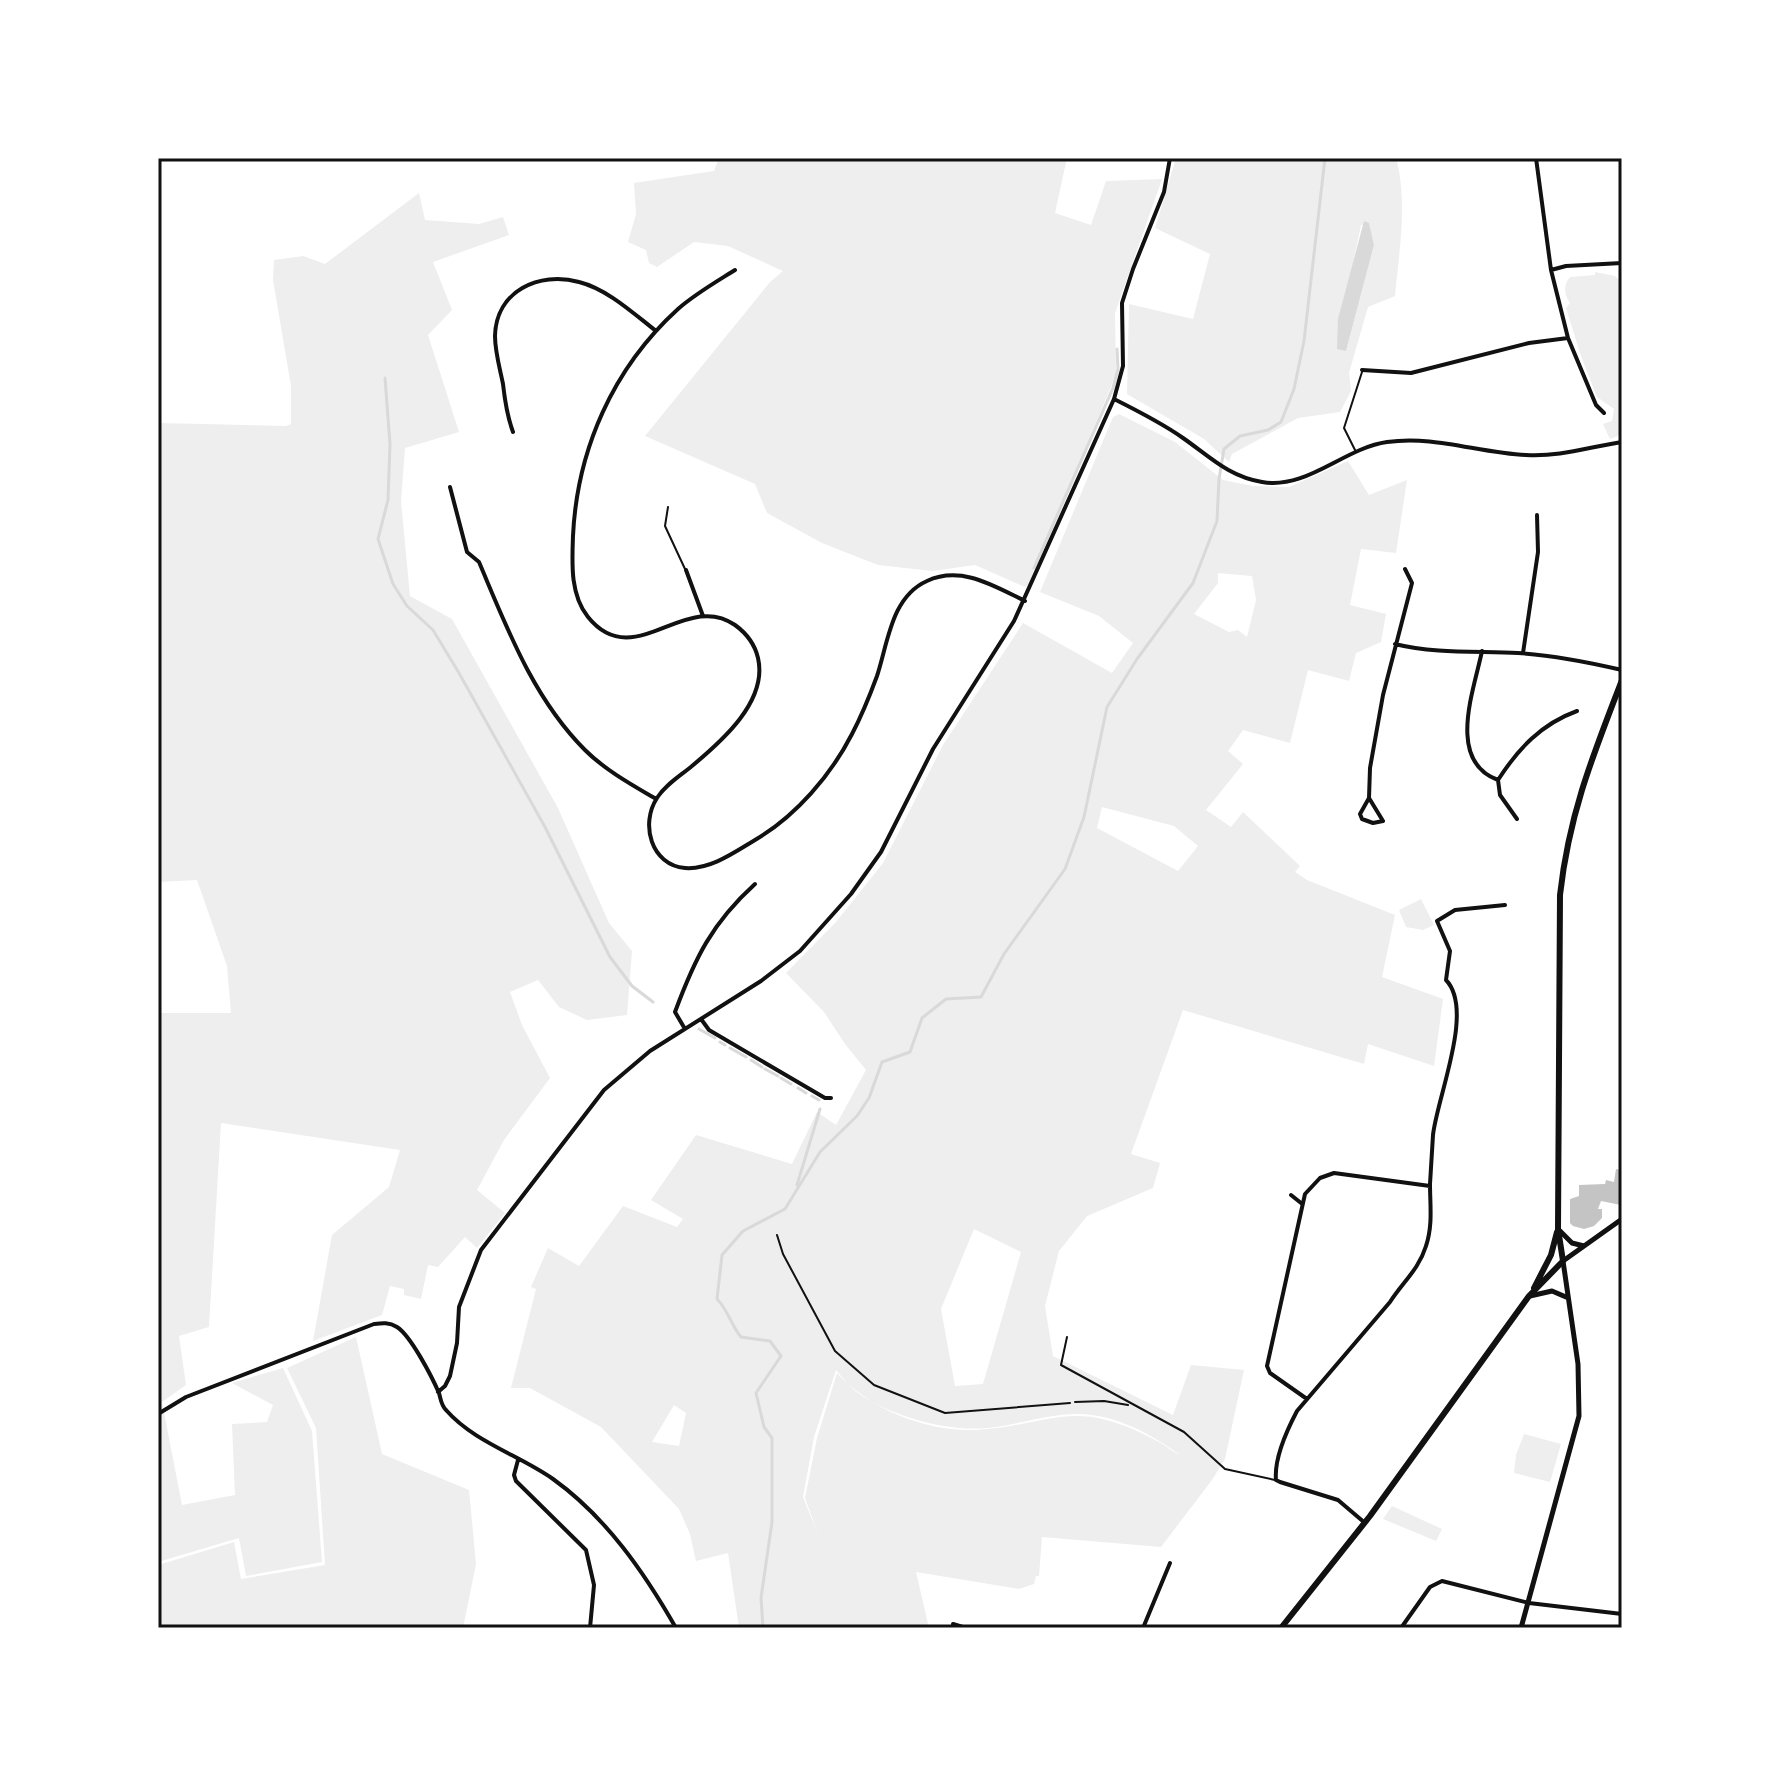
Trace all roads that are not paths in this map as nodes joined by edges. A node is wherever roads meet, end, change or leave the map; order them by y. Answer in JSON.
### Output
{"nodes":[{"id":1,"x":1170,"y":158,"type":"edge"},
{"id":2,"x":1536,"y":158,"type":"edge"},
{"id":3,"x":1622,"y":263,"type":"edge"},
{"id":4,"x":735,"y":270,"type":"dead end"},
{"id":5,"x":1551,"y":270,"type":"junction"},
{"id":6,"x":656,"y":331,"type":"junction"},
{"id":7,"x":1568,"y":338,"type":"junction"},
{"id":8,"x":1362,"y":370,"type":"joint"},
{"id":9,"x":1114,"y":399,"type":"junction"},
{"id":10,"x":1604,"y":413,"type":"dead end"},
{"id":11,"x":513,"y":432,"type":"dead end"},
{"id":12,"x":1622,"y":442,"type":"edge"},
{"id":13,"x":1355,"y":450,"type":"junction"},
{"id":14,"x":450,"y":487,"type":"dead end"},
{"id":15,"x":668,"y":507,"type":"dead end"},
{"id":16,"x":1537,"y":515,"type":"dead end"},
{"id":17,"x":1405,"y":569,"type":"dead end"},
{"id":18,"x":686,"y":570,"type":"joint"},
{"id":19,"x":1025,"y":601,"type":"junction"},
{"id":20,"x":703,"y":616,"type":"junction"},
{"id":21,"x":1395,"y":644,"type":"junction"},
{"id":22,"x":1482,"y":651,"type":"junction"},
{"id":23,"x":1523,"y":653,"type":"junction"},
{"id":24,"x":1622,"y":670,"type":"edge"},
{"id":25,"x":1622,"y":680,"type":"edge"},
{"id":26,"x":1577,"y":711,"type":"dead end"},
{"id":27,"x":1498,"y":780,"type":"junction"},
{"id":28,"x":1369,"y":798,"type":"junction"},
{"id":29,"x":656,"y":799,"type":"junction"},
{"id":30,"x":1517,"y":819,"type":"dead end"},
{"id":31,"x":755,"y":884,"type":"dead end"},
{"id":32,"x":1505,"y":905,"type":"dead end"},
{"id":33,"x":701,"y":1019,"type":"junction"},
{"id":34,"x":685,"y":1029,"type":"junction"},
{"id":35,"x":831,"y":1098,"type":"dead end"},
{"id":36,"x":1430,"y":1186,"type":"junction"},
{"id":37,"x":1291,"y":1195,"type":"dead end"},
{"id":38,"x":1301,"y":1203,"type":"junction"},
{"id":39,"x":1622,"y":1219,"type":"edge"},
{"id":40,"x":1558,"y":1229,"type":"junction"},
{"id":41,"x":1585,"y":1246,"type":"junction"},
{"id":42,"x":1563,"y":1261,"type":"junction"},
{"id":43,"x":1529,"y":1296,"type":"junction"},
{"id":44,"x":1567,"y":1299,"type":"junction"},
{"id":45,"x":1067,"y":1337,"type":"dead end"},
{"id":46,"x":438,"y":1392,"type":"junction"},
{"id":47,"x":1307,"y":1399,"type":"junction"},
{"id":48,"x":1075,"y":1402,"type":"road end"},
{"id":49,"x":1133,"y":1406,"type":"junction"},
{"id":50,"x":158,"y":1414,"type":"edge"},
{"id":51,"x":518,"y":1460,"type":"junction"},
{"id":52,"x":1276,"y":1480,"type":"junction"},
{"id":53,"x":1365,"y":1523,"type":"junction"},
{"id":54,"x":1170,"y":1563,"type":"dead end"},
{"id":55,"x":1529,"y":1603,"type":"junction"},
{"id":56,"x":1622,"y":1614,"type":"edge"},
{"id":57,"x":953,"y":1624,"type":"dead end"},
{"id":58,"x":590,"y":1628,"type":"edge"},
{"id":59,"x":676,"y":1628,"type":"edge"},
{"id":60,"x":966,"y":1628,"type":"edge"},
{"id":61,"x":1143,"y":1628,"type":"edge"},
{"id":62,"x":1281,"y":1628,"type":"edge"},
{"id":63,"x":1401,"y":1628,"type":"edge"},
{"id":64,"x":1521,"y":1628,"type":"edge"}],
"edges":[{"from":1,"to":9,"type":"street"},
{"from":2,"to":5,"type":"street"},
{"from":3,"to":5,"type":"street"},
{"from":4,"to":6,"type":"street"},
{"from":5,"to":7,"type":"street"},
{"from":6,"to":11,"type":"street"},
{"from":6,"to":20,"type":"street"},
{"from":7,"to":8,"type":"street"},
{"from":7,"to":10,"type":"street"},
{"from":8,"to":13,"type":"lane"},
{"from":9,"to":13,"type":"street"},
{"from":9,"to":19,"type":"street"},
{"from":12,"to":13,"type":"street"},
{"from":14,"to":29,"type":"street"},
{"from":15,"to":18,"type":"lane"},
{"from":16,"to":23,"type":"street"},
{"from":17,"to":21,"type":"street"},
{"from":18,"to":20,"type":"street"},
{"from":19,"to":29,"type":"street"},
{"from":19,"to":33,"type":"street"},
{"from":20,"to":29,"type":"street"},
{"from":21,"to":22,"type":"street"},
{"from":21,"to":28,"type":"street"},
{"from":22,"to":23,"type":"street"},
{"from":22,"to":27,"type":"street"},
{"from":23,"to":24,"type":"street"},
{"from":25,"to":40,"type":"main road"},
{"from":26,"to":27,"type":"street"},
{"from":27,"to":30,"type":"street"},
{"from":28,"to":28,"type":"street"},
{"from":31,"to":34,"type":"street"},
{"from":32,"to":36,"type":"street"},
{"from":33,"to":34,"type":"street"},
{"from":33,"to":35,"type":"street"},
{"from":34,"to":46,"type":"street"},
{"from":36,"to":38,"type":"street"},
{"from":36,"to":47,"type":"street"},
{"from":37,"to":38,"type":"street"},
{"from":38,"to":47,"type":"street"},
{"from":39,"to":41,"type":"street"},
{"from":40,"to":41,"type":"street"},
{"from":40,"to":42,"type":"main road"},
{"from":40,"to":43,"type":"main road"},
{"from":41,"to":42,"type":"street"},
{"from":42,"to":43,"type":"main road"},
{"from":42,"to":44,"type":"street"},
{"from":43,"to":44,"type":"street"},
{"from":43,"to":53,"type":"main road"},
{"from":44,"to":55,"type":"street"},
{"from":45,"to":49,"type":"lane"},
{"from":46,"to":50,"type":"street"},
{"from":46,"to":51,"type":"street"},
{"from":47,"to":52,"type":"street"},
{"from":48,"to":49,"type":"lane"},
{"from":49,"to":52,"type":"lane"},
{"from":51,"to":58,"type":"street"},
{"from":51,"to":59,"type":"street"},
{"from":52,"to":53,"type":"street"},
{"from":53,"to":62,"type":"main road"},
{"from":54,"to":61,"type":"street"},
{"from":55,"to":56,"type":"street"},
{"from":55,"to":63,"type":"street"},
{"from":55,"to":64,"type":"street"},
{"from":57,"to":60,"type":"street"}]}
